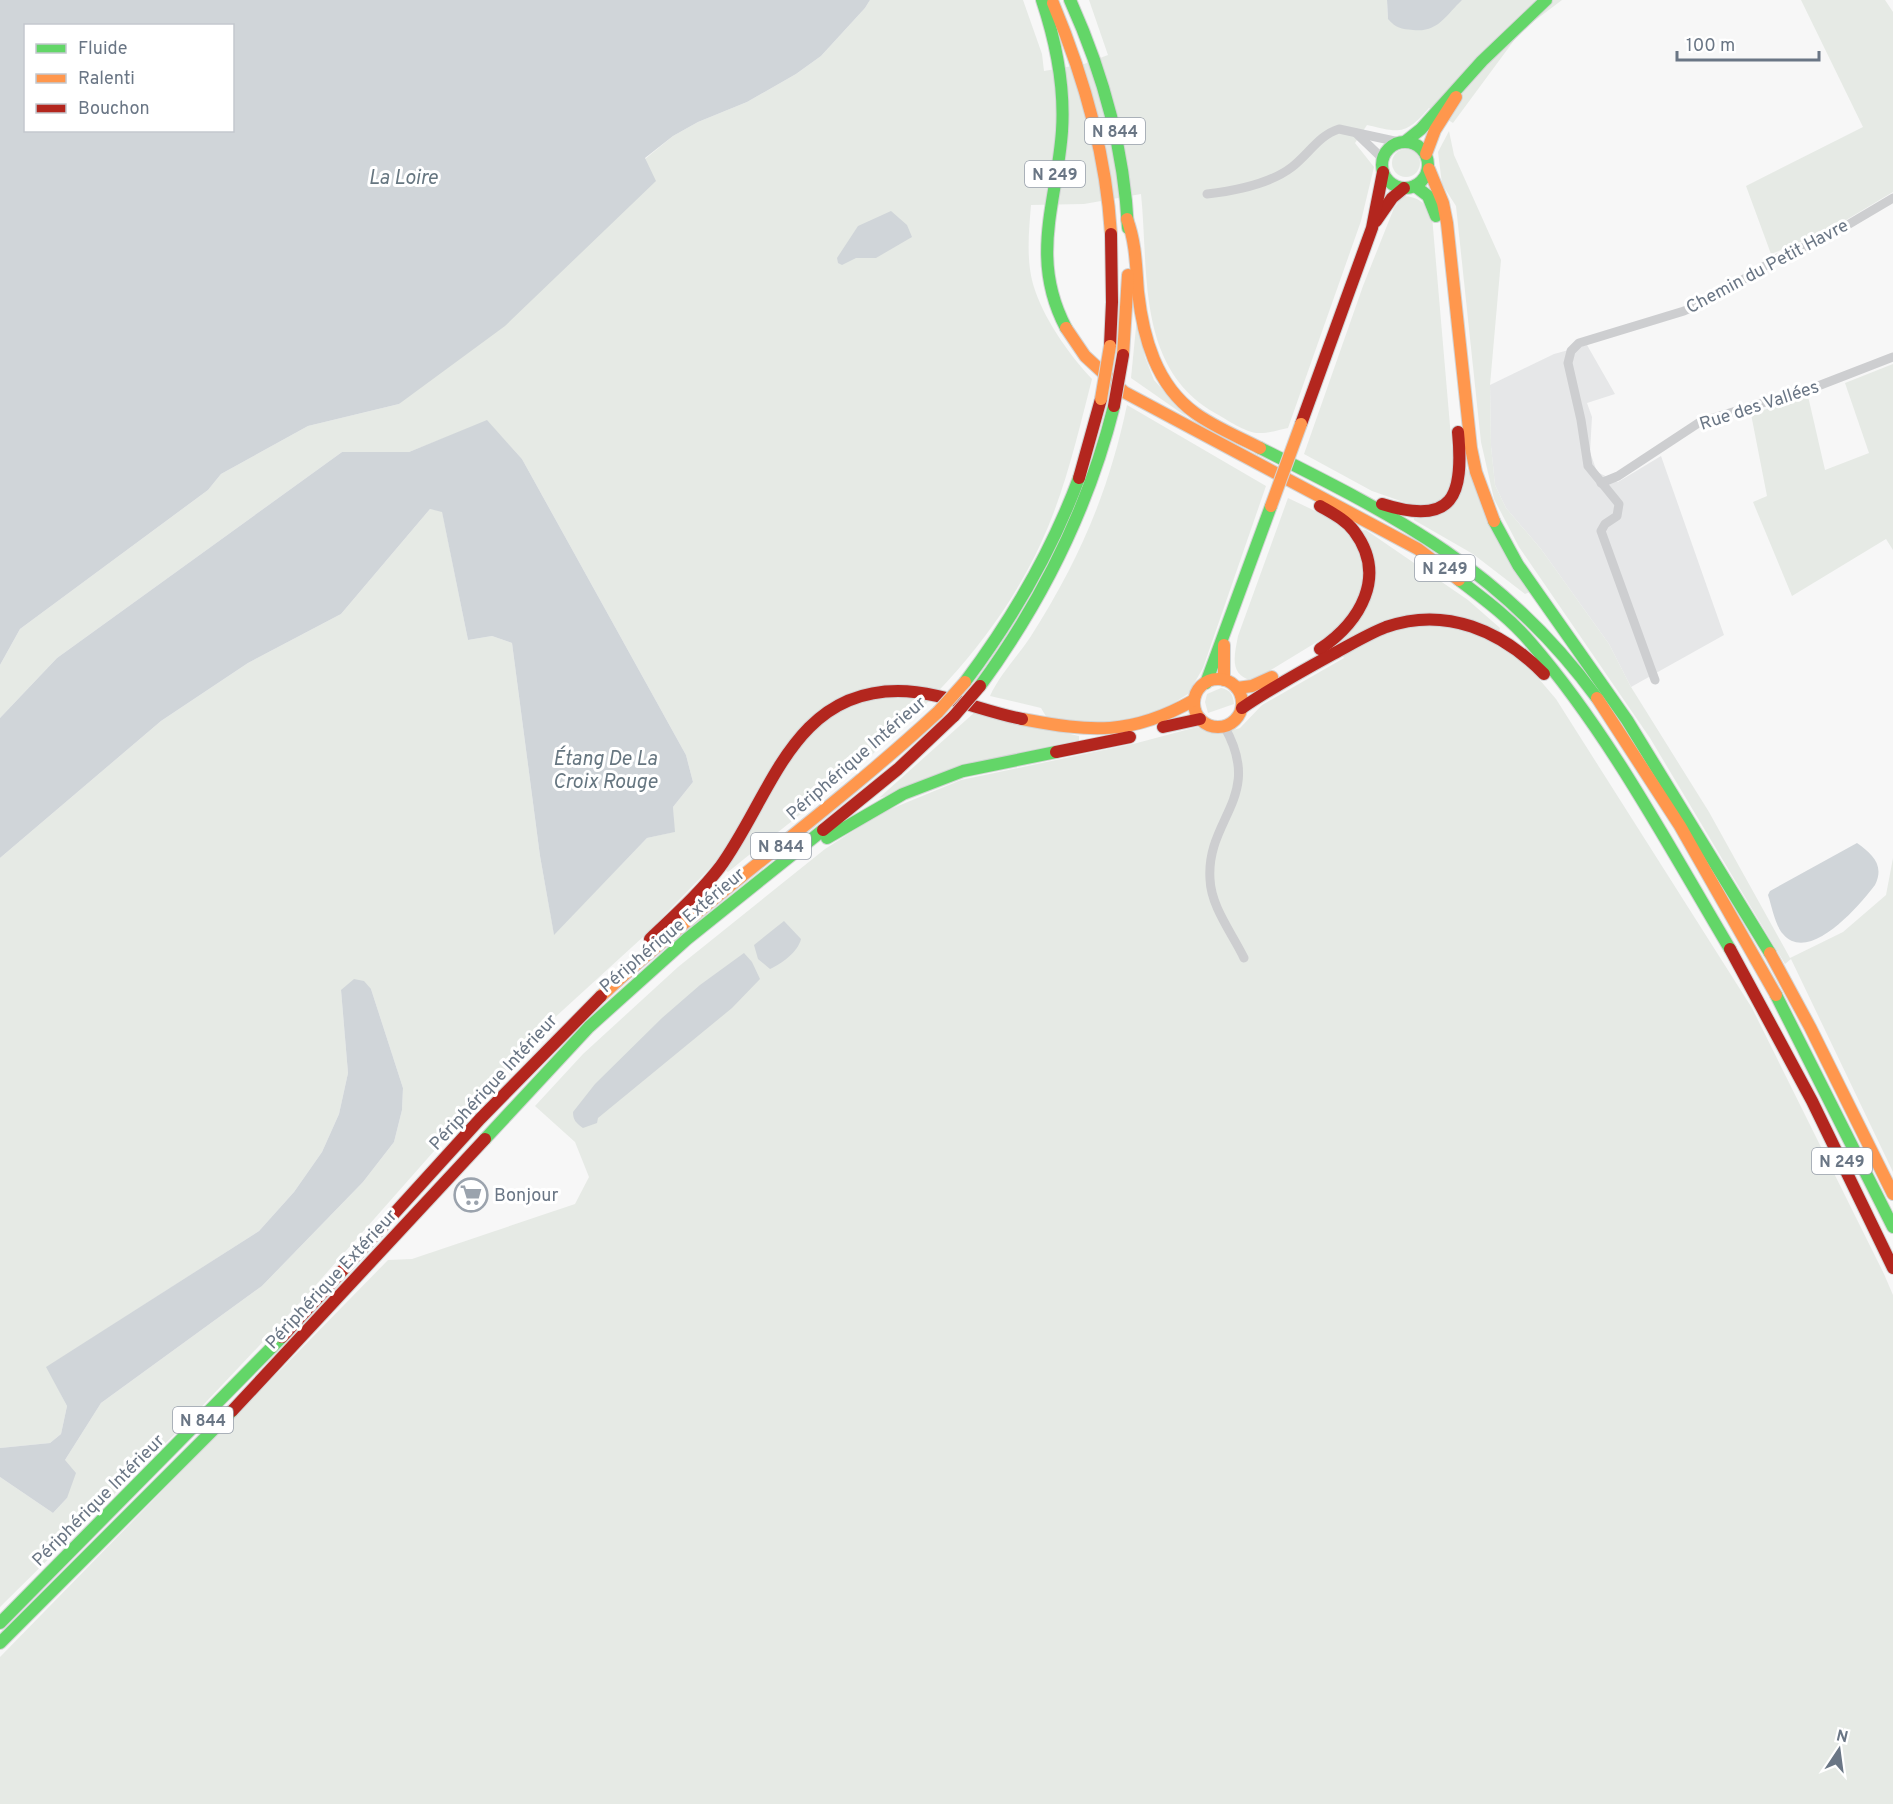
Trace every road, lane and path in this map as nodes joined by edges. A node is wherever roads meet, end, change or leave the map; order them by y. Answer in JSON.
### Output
{"nodes":[{"id":1,"x":1042,"y":0,"type":"edge"},
{"id":2,"x":1052,"y":0,"type":"edge"},
{"id":3,"x":1070,"y":0,"type":"edge"},
{"id":4,"x":1546,"y":0,"type":"edge"},
{"id":5,"x":1482,"y":61,"type":"junction"},
{"id":6,"x":1354,"y":132,"type":"junction"},
{"id":7,"x":1402,"y":142,"type":"junction"},
{"id":8,"x":1426,"y":154,"type":"junction"},
{"id":9,"x":1383,"y":159,"type":"junction"},
{"id":10,"x":1429,"y":169,"type":"junction"},
{"id":11,"x":1383,"y":172,"type":"junction"},
{"id":12,"x":1409,"y":187,"type":"junction"},
{"id":13,"x":1207,"y":194,"type":"dead end"},
{"id":14,"x":1893,"y":198,"type":"edge"},
{"id":15,"x":1372,"y":228,"type":"junction"},
{"id":16,"x":1131,"y":244,"type":"junction"},
{"id":17,"x":1893,"y":357,"type":"edge"},
{"id":18,"x":1275,"y":456,"type":"junction"},
{"id":19,"x":1257,"y":463,"type":"junction"},
{"id":20,"x":1601,"y":483,"type":"junction"},
{"id":21,"x":1225,"y":634,"type":"junction"},
{"id":22,"x":1224,"y":680,"type":"junction"},
{"id":23,"x":1655,"y":680,"type":"dead end"},
{"id":24,"x":1206,"y":683,"type":"junction"},
{"id":25,"x":1237,"y":688,"type":"junction"},
{"id":26,"x":1194,"y":700,"type":"junction"},
{"id":27,"x":1242,"y":708,"type":"junction"},
{"id":28,"x":1200,"y":719,"type":"junction"},
{"id":29,"x":1592,"y":724,"type":"junction"},
{"id":30,"x":1224,"y":726,"type":"junction"},
{"id":31,"x":761,"y":879,"type":"junction"},
{"id":32,"x":1244,"y":958,"type":"dead end"},
{"id":33,"x":621,"y":977,"type":"junction"},
{"id":34,"x":1893,"y":1194,"type":"edge"},
{"id":35,"x":1893,"y":1227,"type":"edge"},
{"id":36,"x":1893,"y":1268,"type":"edge"},
{"id":37,"x":0,"y":1623,"type":"edge"},
{"id":38,"x":0,"y":1643,"type":"edge"}],
"edges":[{"from":1,"to":19,"type":"main road","number":"N 249"},
{"from":2,"to":33,"type":"main road","name":"Périphérique Intérieur","number":"N 844","bridge":true},
{"from":3,"to":16,"type":"main road","name":"Périphérique Extérieur","number":"N 844"},
{"from":4,"to":5,"type":"main road"},
{"from":5,"to":7,"type":"main road"},
{"from":5,"to":8,"type":"main road"},
{"from":6,"to":7,"type":"street"},
{"from":6,"to":9,"type":"street"},
{"from":6,"to":13,"type":"street"},
{"from":7,"to":8,"type":"main road"},
{"from":7,"to":9,"type":"main road"},
{"from":8,"to":10,"type":"main road"},
{"from":9,"to":11,"type":"main road"},
{"from":10,"to":12,"type":"main road"},
{"from":10,"to":34,"type":"main road"},
{"from":11,"to":12,"type":"main road"},
{"from":11,"to":15,"type":"main road"},
{"from":12,"to":15,"type":"main road"},
{"from":12,"to":18,"type":"main road"},
{"from":14,"to":20,"type":"street","name":"Chemin du Petit Havre"},
{"from":15,"to":21,"type":"main road","bridge":true},
{"from":16,"to":18,"type":"main road","number":"N 249"},
{"from":16,"to":31,"type":"main road","name":"Périphérique Extérieur","number":"N 844","bridge":true},
{"from":17,"to":20,"type":"street","name":"Rue des Vallées"},
{"from":18,"to":35,"type":"main road","number":"N 249"},
{"from":19,"to":25,"type":"main road"},
{"from":19,"to":29,"type":"main road","number":"N 249"},
{"from":20,"to":23,"type":"street","name":"Chemin du Petit Havre"},
{"from":21,"to":22,"type":"main road"},
{"from":21,"to":24,"type":"main road"},
{"from":22,"to":24,"type":"main road"},
{"from":22,"to":25,"type":"main road"},
{"from":24,"to":26,"type":"main road"},
{"from":25,"to":27,"type":"main road"},
{"from":26,"to":28,"type":"main road"},
{"from":26,"to":33,"type":"main road"},
{"from":27,"to":29,"type":"main road"},
{"from":27,"to":30,"type":"main road"},
{"from":28,"to":30,"type":"main road"},
{"from":28,"to":31,"type":"main road"},
{"from":29,"to":36,"type":"main road","number":"N 249"},
{"from":30,"to":32,"type":"street"},
{"from":31,"to":38,"type":"main road","name":"Périphérique Extérieur","number":"N 844"},
{"from":33,"to":37,"type":"main road","name":"Périphérique Intérieur","number":"N 844"}]}
